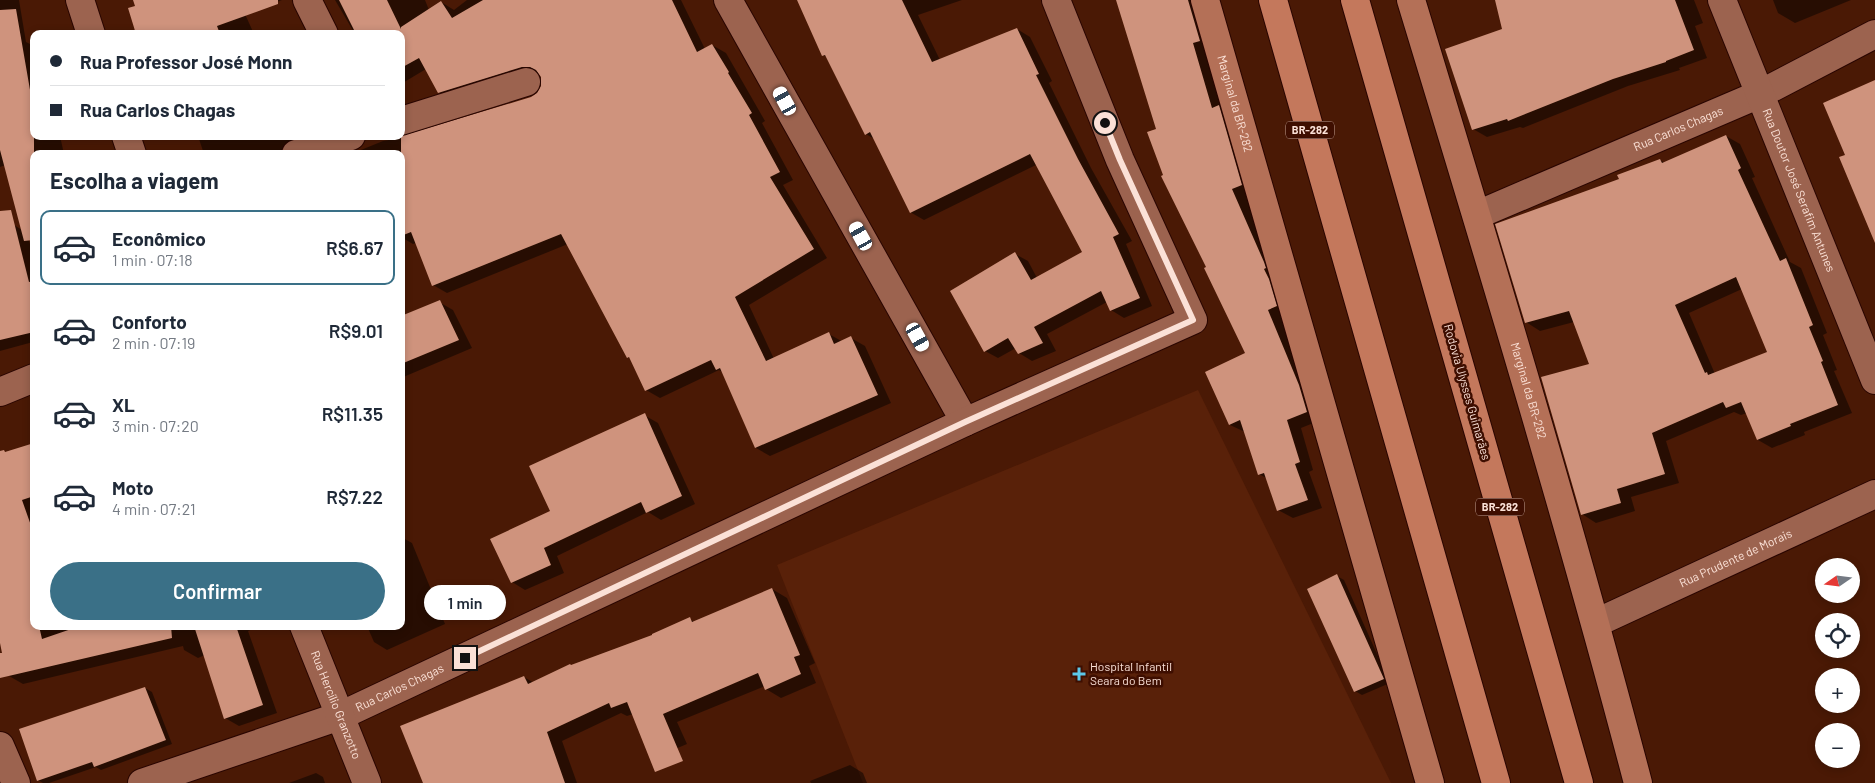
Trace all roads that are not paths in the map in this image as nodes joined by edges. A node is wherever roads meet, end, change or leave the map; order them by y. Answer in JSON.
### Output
{"nodes":[{"id":1,"x":80,"y":0,"type":"edge"},
{"id":2,"x":307,"y":0,"type":"edge"},
{"id":3,"x":728,"y":0,"type":"edge"},
{"id":4,"x":1056,"y":0,"type":"edge"},
{"id":5,"x":1205,"y":0,"type":"edge"},
{"id":6,"x":1273,"y":0,"type":"edge"},
{"id":7,"x":1354,"y":0,"type":"edge"},
{"id":8,"x":1411,"y":0,"type":"edge"},
{"id":9,"x":1722,"y":0,"type":"edge"},
{"id":10,"x":91,"y":30,"type":"edge"},
{"id":11,"x":322,"y":30,"type":"edge"},
{"id":12,"x":1875,"y":34,"type":"edge"},
{"id":13,"x":526,"y":82,"type":"dead end"},
{"id":14,"x":1760,"y":94,"type":"junction"},
{"id":15,"x":405,"y":120,"type":"edge"},
{"id":16,"x":339,"y":140,"type":"edge"},
{"id":17,"x":308,"y":150,"type":"edge"},
{"id":18,"x":1477,"y":215,"type":"junction"},
{"id":19,"x":30,"y":380,"type":"edge"},
{"id":20,"x":1875,"y":380,"type":"edge"},
{"id":21,"x":0,"y":392,"type":"edge"},
{"id":22,"x":965,"y":422,"type":"junction"},
{"id":23,"x":1875,"y":494,"type":"edge"},
{"id":24,"x":1596,"y":623,"type":"junction"},
{"id":25,"x":306,"y":630,"type":"edge"},
{"id":26,"x":340,"y":716,"type":"junction"},
{"id":27,"x":0,"y":746,"type":"edge"},
{"id":28,"x":16,"y":783,"type":"edge"},
{"id":29,"x":142,"y":783,"type":"edge"},
{"id":30,"x":367,"y":783,"type":"edge"},
{"id":31,"x":1430,"y":783,"type":"edge"},
{"id":32,"x":1496,"y":783,"type":"edge"},
{"id":33,"x":1580,"y":783,"type":"edge"},
{"id":34,"x":1638,"y":783,"type":"edge"}],
"edges":[{"from":1,"to":10,"type":"street"},
{"from":2,"to":11,"type":"street"},
{"from":3,"to":22,"type":"street"},
{"from":4,"to":22,"type":"street","name":"Rua Carlos Chagas"},
{"from":5,"to":31,"type":"main road","name":"Marginal da BR-282"},
{"from":6,"to":32,"type":"highway","number":"BR-282"},
{"from":7,"to":33,"type":"highway","name":"Rodovia Ulysses Guimarães","number":"BR-282"},
{"from":8,"to":18,"type":"main road","name":"Marginal da BR-282"},
{"from":9,"to":14,"type":"street","name":"Rua Doutor José Serafim Antunes"},
{"from":12,"to":14,"type":"street","name":"Rua Carlos Chagas"},
{"from":13,"to":15,"type":"street"},
{"from":14,"to":18,"type":"street","name":"Rua Carlos Chagas"},
{"from":14,"to":20,"type":"street","name":"Rua Doutor José Serafim Antunes"},
{"from":16,"to":17,"type":"street"},
{"from":18,"to":24,"type":"main road","name":"Marginal da BR-282"},
{"from":19,"to":21,"type":"street"},
{"from":22,"to":26,"type":"street","name":"Rua Carlos Chagas"},
{"from":23,"to":24,"type":"street","name":"Rua Prudente de Morais"},
{"from":24,"to":34,"type":"main road","name":"Marginal da BR-282"},
{"from":25,"to":26,"type":"street","name":"Rua Hercílio Granzotto"},
{"from":26,"to":29,"type":"street","name":"Rua Carlos Chagas"},
{"from":26,"to":30,"type":"street","name":"Rua Hercílio Granzotto"},
{"from":27,"to":28,"type":"street"}]}
